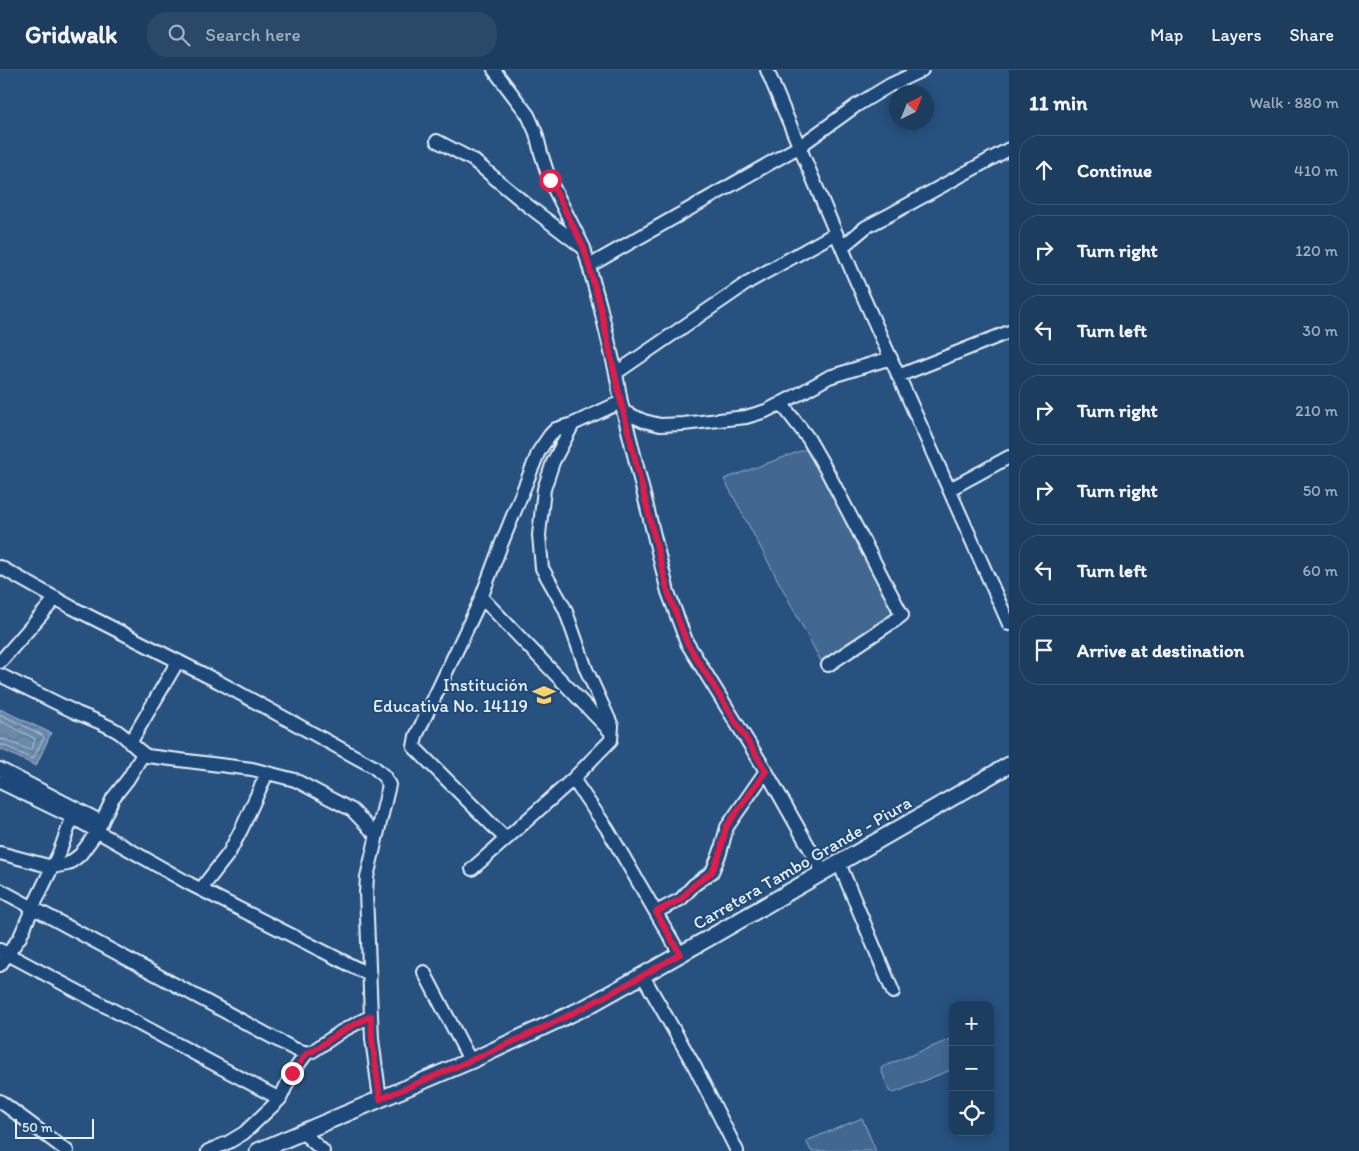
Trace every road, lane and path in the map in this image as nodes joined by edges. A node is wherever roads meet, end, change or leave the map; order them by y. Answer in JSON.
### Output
{"nodes":[{"id":1,"x":494,"y":70,"type":"edge"},
{"id":2,"x":767,"y":70,"type":"edge"},
{"id":3,"x":922,"y":70,"type":"edge"},
{"id":4,"x":437,"y":141,"type":"dead end"},
{"id":5,"x":800,"y":146,"type":"junction"},
{"id":6,"x":1009,"y":149,"type":"edge"},
{"id":7,"x":836,"y":233,"type":"junction"},
{"id":8,"x":842,"y":247,"type":"junction"},
{"id":9,"x":584,"y":248,"type":"junction"},
{"id":10,"x":589,"y":266,"type":"junction"},
{"id":11,"x":1009,"y":332,"type":"edge"},
{"id":12,"x":890,"y":358,"type":"junction"},
{"id":13,"x":616,"y":373,"type":"junction"},
{"id":14,"x":898,"y":376,"type":"junction"},
{"id":15,"x":781,"y":403,"type":"junction"},
{"id":16,"x":622,"y":407,"type":"junction"},
{"id":17,"x":573,"y":424,"type":"junction"},
{"id":18,"x":1009,"y":457,"type":"edge"},
{"id":19,"x":950,"y":489,"type":"junction"},
{"id":20,"x":0,"y":567,"type":"edge"},
{"id":21,"x":56,"y":598,"type":"junction"},
{"id":22,"x":482,"y":598,"type":"junction"},
{"id":23,"x":1009,"y":624,"type":"edge"},
{"id":24,"x":178,"y":661,"type":"junction"},
{"id":25,"x":0,"y":662,"type":"edge"},
{"id":26,"x":828,"y":665,"type":"dead end"},
{"id":27,"x":0,"y":675,"type":"edge"},
{"id":28,"x":612,"y":732,"type":"junction"},
{"id":29,"x":130,"y":743,"type":"junction"},
{"id":30,"x":144,"y":754,"type":"junction"},
{"id":31,"x":1009,"y":766,"type":"edge"},
{"id":32,"x":0,"y":769,"type":"edge"},
{"id":33,"x":766,"y":771,"type":"junction"},
{"id":34,"x":267,"y":772,"type":"junction"},
{"id":35,"x":573,"y":779,"type":"junction"},
{"id":36,"x":0,"y":782,"type":"edge"},
{"id":37,"x":74,"y":813,"type":"junction"},
{"id":38,"x":99,"y":827,"type":"junction"},
{"id":39,"x":377,"y":836,"type":"junction"},
{"id":40,"x":506,"y":839,"type":"junction"},
{"id":41,"x":0,"y":853,"type":"edge"},
{"id":42,"x":838,"y":863,"type":"junction"},
{"id":43,"x":52,"y":867,"type":"junction"},
{"id":44,"x":472,"y":869,"type":"dead end"},
{"id":45,"x":823,"y":872,"type":"junction"},
{"id":46,"x":0,"y":890,"type":"edge"},
{"id":47,"x":201,"y":890,"type":"junction"},
{"id":48,"x":33,"y":907,"type":"junction"},
{"id":49,"x":656,"y":912,"type":"junction"},
{"id":50,"x":680,"y":954,"type":"junction"},
{"id":51,"x":2,"y":956,"type":"edge"},
{"id":52,"x":424,"y":972,"type":"dead end"},
{"id":53,"x":370,"y":975,"type":"junction"},
{"id":54,"x":643,"y":976,"type":"junction"},
{"id":55,"x":893,"y":992,"type":"dead end"},
{"id":56,"x":371,"y":1016,"type":"junction"},
{"id":57,"x":307,"y":1053,"type":"junction"},
{"id":58,"x":470,"y":1060,"type":"junction"},
{"id":59,"x":280,"y":1099,"type":"junction"},
{"id":60,"x":380,"y":1099,"type":"junction"},
{"id":61,"x":0,"y":1101,"type":"edge"},
{"id":62,"x":302,"y":1132,"type":"junction"},
{"id":63,"x":67,"y":1151,"type":"edge"},
{"id":64,"x":208,"y":1151,"type":"edge"},
{"id":65,"x":258,"y":1151,"type":"edge"},
{"id":66,"x":323,"y":1151,"type":"edge"},
{"id":67,"x":737,"y":1151,"type":"edge"}],
"edges":[{"from":1,"to":9,"type":"street"},
{"from":2,"to":5,"type":"street"},
{"from":3,"to":5,"type":"street"},
{"from":4,"to":9,"type":"street"},
{"from":5,"to":7,"type":"street"},
{"from":5,"to":10,"type":"street"},
{"from":6,"to":8,"type":"street"},
{"from":7,"to":8,"type":"street"},
{"from":7,"to":13,"type":"street"},
{"from":8,"to":12,"type":"street"},
{"from":9,"to":10,"type":"street"},
{"from":10,"to":13,"type":"street"},
{"from":11,"to":14,"type":"street"},
{"from":12,"to":14,"type":"street"},
{"from":12,"to":15,"type":"street"},
{"from":13,"to":16,"type":"street"},
{"from":14,"to":19,"type":"street"},
{"from":15,"to":16,"type":"street"},
{"from":15,"to":26,"type":"street"},
{"from":16,"to":17,"type":"street"},
{"from":16,"to":33,"type":"street"},
{"from":17,"to":22,"type":"street"},
{"from":17,"to":28,"type":"street"},
{"from":18,"to":19,"type":"street"},
{"from":19,"to":23,"type":"street"},
{"from":20,"to":21,"type":"street"},
{"from":21,"to":24,"type":"street"},
{"from":21,"to":25,"type":"street"},
{"from":22,"to":28,"type":"street"},
{"from":22,"to":40,"type":"street"},
{"from":24,"to":29,"type":"street"},
{"from":24,"to":39,"type":"street"},
{"from":27,"to":29,"type":"street"},
{"from":28,"to":35,"type":"street"},
{"from":29,"to":30,"type":"street"},
{"from":30,"to":34,"type":"street"},
{"from":30,"to":38,"type":"street"},
{"from":31,"to":42,"type":"main road","name":"Carretera Tambo Grande - Piura"},
{"from":32,"to":37,"type":"street"},
{"from":33,"to":45,"type":"street"},
{"from":33,"to":49,"type":"street"},
{"from":34,"to":39,"type":"street"},
{"from":34,"to":47,"type":"street"},
{"from":35,"to":40,"type":"street"},
{"from":35,"to":49,"type":"street"},
{"from":36,"to":37,"type":"street"},
{"from":37,"to":38,"type":"street"},
{"from":37,"to":43,"type":"street"},
{"from":38,"to":43,"type":"street"},
{"from":38,"to":47,"type":"street"},
{"from":39,"to":53,"type":"street"},
{"from":40,"to":44,"type":"street"},
{"from":41,"to":43,"type":"street"},
{"from":42,"to":45,"type":"main road","name":"Carretera Tambo Grande - Piura"},
{"from":42,"to":55,"type":"street"},
{"from":43,"to":48,"type":"street"},
{"from":45,"to":50,"type":"main road","name":"Carretera Tambo Grande - Piura"},
{"from":46,"to":48,"type":"street"},
{"from":47,"to":53,"type":"street"},
{"from":48,"to":51,"type":"street"},
{"from":48,"to":57,"type":"street"},
{"from":49,"to":50,"type":"street"},
{"from":50,"to":54,"type":"main road","name":"Carretera Tambo Grande - Piura"},
{"from":51,"to":59,"type":"street"},
{"from":52,"to":58,"type":"street"},
{"from":53,"to":56,"type":"street"},
{"from":54,"to":58,"type":"main road","name":"Carretera Tambo Grande - Piura"},
{"from":54,"to":67,"type":"street"},
{"from":56,"to":57,"type":"street"},
{"from":56,"to":60,"type":"street"},
{"from":57,"to":59,"type":"street"},
{"from":58,"to":60,"type":"main road","name":"Carretera Tambo Grande - Piura"},
{"from":59,"to":64,"type":"street"},
{"from":60,"to":62,"type":"main road","name":"Carretera Tambo Grande - Piura"},
{"from":61,"to":63,"type":"street"},
{"from":62,"to":65,"type":"main road","name":"Carretera Tambo Grande - Piura"},
{"from":62,"to":66,"type":"street"}]}
